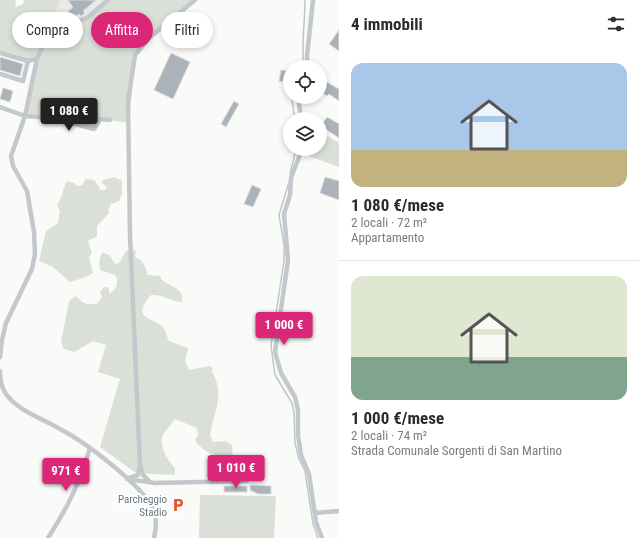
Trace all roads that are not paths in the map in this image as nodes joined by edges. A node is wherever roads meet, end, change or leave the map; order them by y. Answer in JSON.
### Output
{"nodes":[{"id":1,"x":108,"y":0,"type":"edge"},
{"id":2,"x":195,"y":0,"type":"edge"},
{"id":3,"x":313,"y":0,"type":"edge"},
{"id":4,"x":0,"y":53,"type":"edge"},
{"id":5,"x":37,"y":59,"type":"junction"},
{"id":6,"x":307,"y":60,"type":"edge"},
{"id":7,"x":28,"y":61,"type":"junction"},
{"id":8,"x":0,"y":74,"type":"edge"},
{"id":9,"x":0,"y":108,"type":"edge"},
{"id":10,"x":24,"y":116,"type":"junction"},
{"id":11,"x":110,"y":120,"type":"dead end"},
{"id":12,"x":299,"y":156,"type":"edge"},
{"id":13,"x":0,"y":357,"type":"edge"},
{"id":14,"x":0,"y":371,"type":"edge"},
{"id":15,"x":90,"y":448,"type":"junction"},
{"id":16,"x":140,"y":477,"type":"junction"},
{"id":17,"x":127,"y":479,"type":"junction"},
{"id":18,"x":247,"y":481,"type":"dead end"},
{"id":19,"x":339,"y":511,"type":"edge"},
{"id":20,"x":316,"y":513,"type":"junction"},
{"id":21,"x":48,"y":538,"type":"edge"},
{"id":22,"x":154,"y":538,"type":"edge"},
{"id":23,"x":322,"y":538,"type":"edge"}],
"edges":[{"from":1,"to":5,"type":"street"},
{"from":2,"to":16,"type":"street"},
{"from":3,"to":6,"type":"street"},
{"from":4,"to":7,"type":"street"},
{"from":5,"to":7,"type":"street"},
{"from":5,"to":10,"type":"street"},
{"from":7,"to":8,"type":"street"},
{"from":9,"to":10,"type":"street"},
{"from":10,"to":11,"type":"street"},
{"from":10,"to":13,"type":"street"},
{"from":12,"to":20,"type":"street"},
{"from":14,"to":15,"type":"street"},
{"from":15,"to":17,"type":"street"},
{"from":15,"to":21,"type":"street"},
{"from":16,"to":17,"type":"street"},
{"from":16,"to":18,"type":"street"},
{"from":17,"to":22,"type":"street"},
{"from":19,"to":20,"type":"street"},
{"from":20,"to":23,"type":"street"}]}
